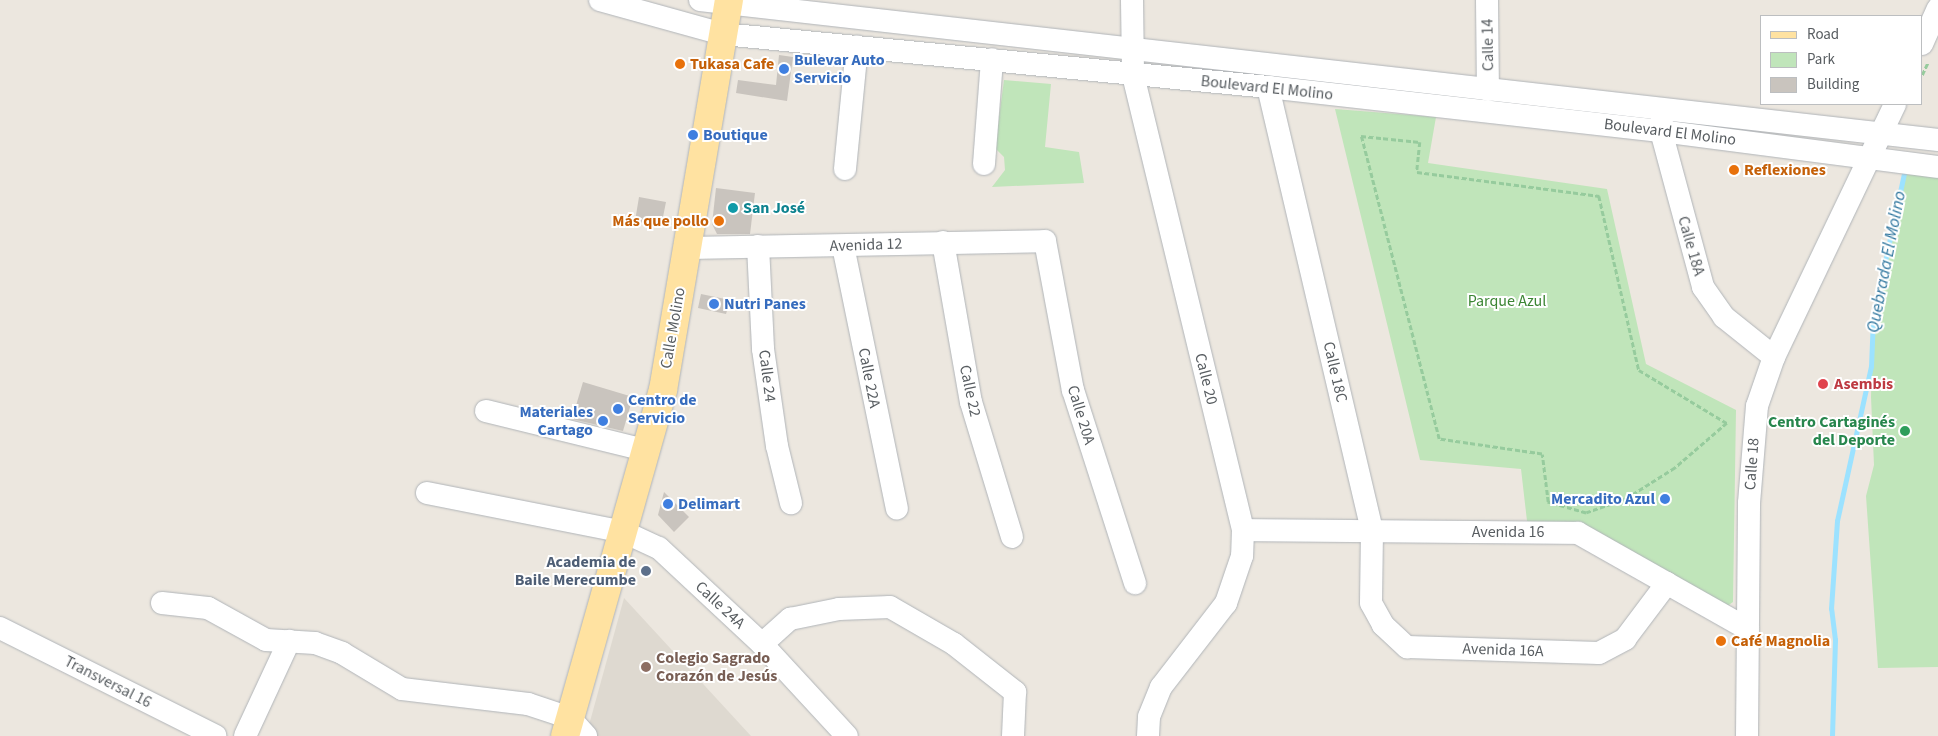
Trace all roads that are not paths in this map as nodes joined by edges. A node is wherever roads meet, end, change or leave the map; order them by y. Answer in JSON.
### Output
{"nodes":[{"id":1,"x":600,"y":0,"type":"edge"},
{"id":2,"x":700,"y":0,"type":"edge"},
{"id":3,"x":1132,"y":0,"type":"edge"},
{"id":4,"x":1487,"y":0,"type":"edge"},
{"id":5,"x":729,"y":3,"type":"edge"},
{"id":6,"x":1938,"y":8,"type":"edge"},
{"id":7,"x":663,"y":10,"type":"edge"},
{"id":8,"x":723,"y":34,"type":"junction"},
{"id":9,"x":1923,"y":42,"type":"edge"},
{"id":10,"x":857,"y":47,"type":"junction"},
{"id":11,"x":1132,"y":49,"type":"junction"},
{"id":12,"x":992,"y":59,"type":"junction"},
{"id":13,"x":1133,"y":75,"type":"junction"},
{"id":14,"x":1268,"y":87,"type":"junction"},
{"id":15,"x":1488,"y":90,"type":"junction"},
{"id":16,"x":1895,"y":105,"type":"edge"},
{"id":17,"x":1663,"y":107,"type":"junction"},
{"id":18,"x":1661,"y":131,"type":"junction"},
{"id":19,"x":1881,"y":134,"type":"junction"},
{"id":20,"x":1938,"y":140,"type":"edge"},
{"id":21,"x":1872,"y":157,"type":"junction"},
{"id":22,"x":984,"y":164,"type":"dead end"},
{"id":23,"x":1938,"y":167,"type":"edge"},
{"id":24,"x":845,"y":169,"type":"dead end"},
{"id":25,"x":943,"y":242,"type":"junction"},
{"id":26,"x":1045,"y":242,"type":"joint"},
{"id":27,"x":758,"y":246,"type":"junction"},
{"id":28,"x":843,"y":246,"type":"junction"},
{"id":29,"x":687,"y":248,"type":"junction"},
{"id":30,"x":1774,"y":357,"type":"junction"},
{"id":31,"x":486,"y":411,"type":"dead end"},
{"id":32,"x":645,"y":450,"type":"junction"},
{"id":33,"x":427,"y":493,"type":"dead end"},
{"id":34,"x":791,"y":503,"type":"dead end"},
{"id":35,"x":897,"y":509,"type":"dead end"},
{"id":36,"x":1243,"y":530,"type":"junction"},
{"id":37,"x":1372,"y":531,"type":"junction"},
{"id":38,"x":624,"y":532,"type":"junction"},
{"id":39,"x":1012,"y":537,"type":"dead end"},
{"id":40,"x":1135,"y":583,"type":"dead end"},
{"id":41,"x":1667,"y":583,"type":"junction"},
{"id":42,"x":162,"y":603,"type":"dead end"},
{"id":43,"x":0,"y":628,"type":"edge"},
{"id":44,"x":1748,"y":629,"type":"junction"},
{"id":45,"x":289,"y":641,"type":"junction"},
{"id":46,"x":762,"y":644,"type":"junction"},
{"id":47,"x":1407,"y":647,"type":"joint"},
{"id":48,"x":573,"y":730,"type":"edge"},
{"id":49,"x":216,"y":736,"type":"edge"},
{"id":50,"x":245,"y":736,"type":"edge"},
{"id":51,"x":848,"y":736,"type":"edge"},
{"id":52,"x":1013,"y":736,"type":"edge"},
{"id":53,"x":1148,"y":736,"type":"edge"},
{"id":54,"x":1747,"y":736,"type":"edge"}],
"edges":[{"from":1,"to":7,"type":"street","name":"Boulevard El Molino"},
{"from":2,"to":5,"type":"street","name":"Boulevard El Molino"},
{"from":3,"to":11,"type":"street","name":"Calle 20"},
{"from":4,"to":15,"type":"street","name":"Calle 14"},
{"from":5,"to":8,"type":"main road","name":"Calle Molino"},
{"from":5,"to":11,"type":"street","name":"Boulevard El Molino"},
{"from":6,"to":9,"type":"street"},
{"from":7,"to":8,"type":"street","name":"Boulevard El Molino"},
{"from":8,"to":10,"type":"street","name":"Boulevard El Molino"},
{"from":8,"to":29,"type":"main road","name":"Calle Molino"},
{"from":10,"to":12,"type":"street","name":"Boulevard El Molino"},
{"from":10,"to":24,"type":"street"},
{"from":11,"to":13,"type":"street","name":"Calle 20"},
{"from":11,"to":15,"type":"street","name":"Boulevard El Molino"},
{"from":12,"to":13,"type":"street","name":"Boulevard El Molino"},
{"from":12,"to":22,"type":"street"},
{"from":13,"to":14,"type":"street","name":"Boulevard El Molino"},
{"from":13,"to":36,"type":"street","name":"Calle 20"},
{"from":14,"to":18,"type":"street","name":"Boulevard El Molino"},
{"from":14,"to":37,"type":"street","name":"Calle 18C"},
{"from":15,"to":17,"type":"street","name":"Boulevard El Molino"},
{"from":16,"to":19,"type":"street","name":"Calle 18"},
{"from":17,"to":18,"type":"street","name":"Calle 18A"},
{"from":17,"to":19,"type":"street","name":"Boulevard El Molino"},
{"from":18,"to":21,"type":"street","name":"Boulevard El Molino"},
{"from":18,"to":30,"type":"street","name":"Calle 18A"},
{"from":19,"to":20,"type":"street","name":"Boulevard El Molino"},
{"from":19,"to":21,"type":"street","name":"Calle 18"},
{"from":21,"to":23,"type":"street","name":"Boulevard El Molino"},
{"from":21,"to":30,"type":"street","name":"Calle 18"},
{"from":25,"to":26,"type":"street","name":"Avenida 12"},
{"from":25,"to":28,"type":"street","name":"Avenida 12"},
{"from":25,"to":39,"type":"street","name":"Calle 22"},
{"from":26,"to":40,"type":"street","name":"Calle 20A"},
{"from":27,"to":28,"type":"street","name":"Avenida 12"},
{"from":27,"to":29,"type":"street","name":"Avenida 12"},
{"from":27,"to":34,"type":"street","name":"Calle 24"},
{"from":28,"to":35,"type":"street","name":"Calle 22A"},
{"from":29,"to":32,"type":"main road","name":"Calle Molino"},
{"from":30,"to":44,"type":"street","name":"Calle 18"},
{"from":31,"to":32,"type":"street"},
{"from":32,"to":38,"type":"main road","name":"Calle Molino"},
{"from":33,"to":38,"type":"street","name":"Calle 24A"},
{"from":36,"to":37,"type":"street","name":"Avenida 16"},
{"from":36,"to":53,"type":"street","name":"Calle 20"},
{"from":37,"to":41,"type":"street","name":"Avenida 16"},
{"from":37,"to":47,"type":"street","name":"Calle 18C"},
{"from":38,"to":46,"type":"street","name":"Calle 24A"},
{"from":38,"to":48,"type":"main road","name":"Calle Molino"},
{"from":41,"to":44,"type":"street","name":"Avenida 16"},
{"from":41,"to":47,"type":"street","name":"Avenida 16A"},
{"from":42,"to":45,"type":"street"},
{"from":43,"to":49,"type":"street","name":"Transversal 16"},
{"from":44,"to":54,"type":"street","name":"Calle 18"},
{"from":45,"to":48,"type":"street"},
{"from":45,"to":50,"type":"street"},
{"from":46,"to":51,"type":"street","name":"Calle 24A"},
{"from":46,"to":52,"type":"street"}]}
